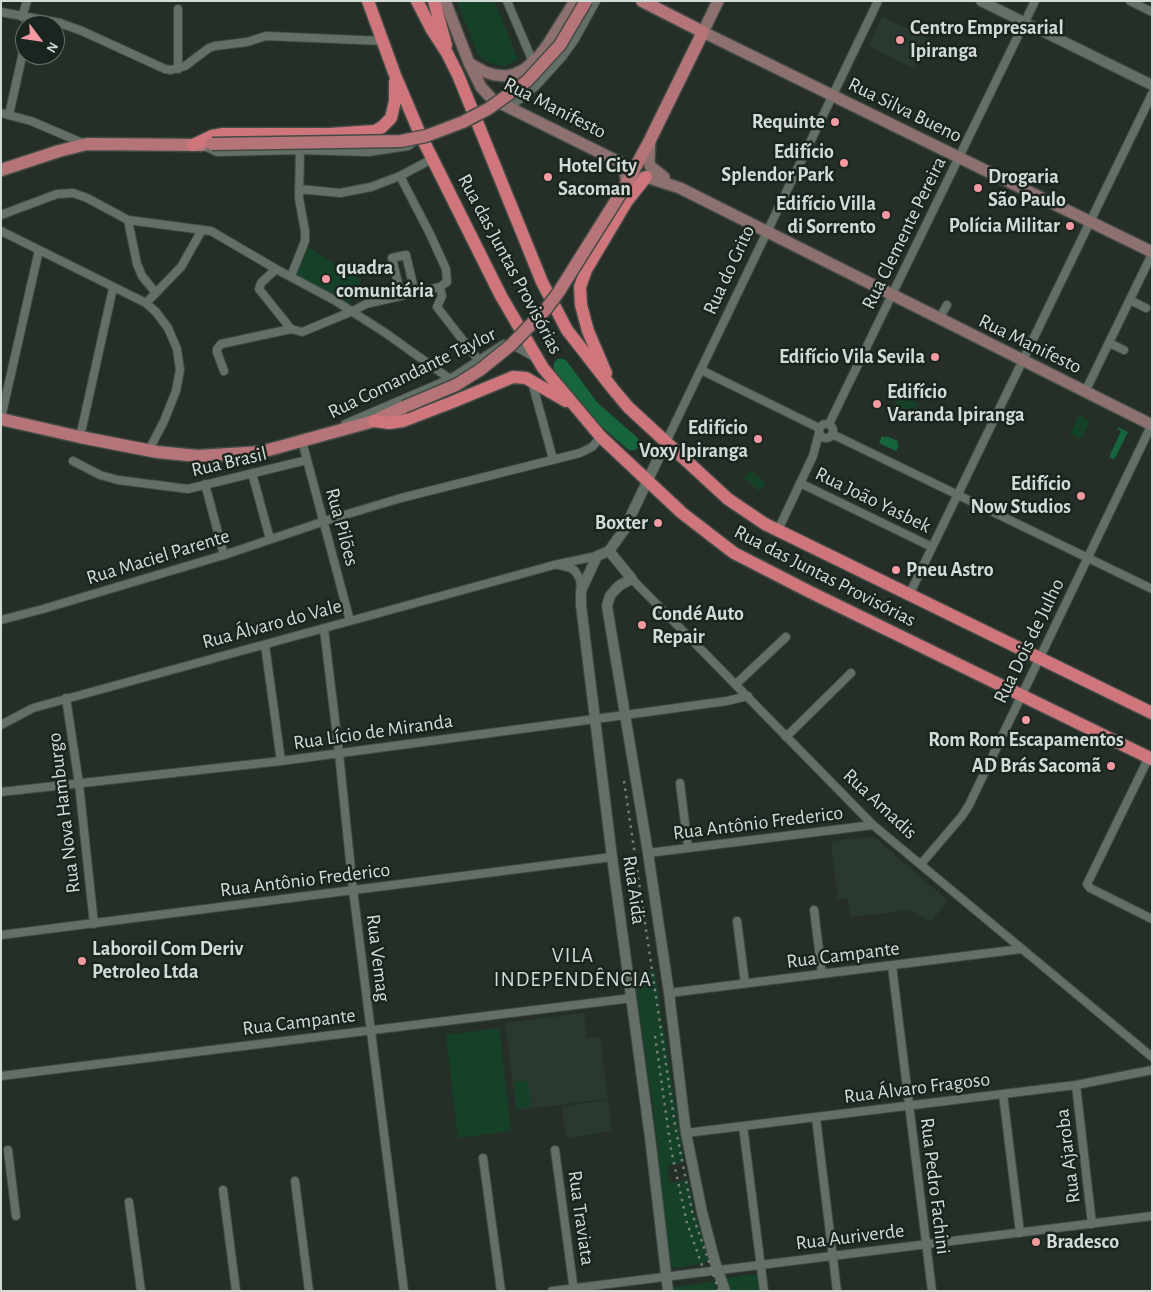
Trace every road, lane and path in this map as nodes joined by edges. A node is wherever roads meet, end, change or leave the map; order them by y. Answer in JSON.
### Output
{"nodes":[{"id":1,"x":27,"y":1,"type":"edge"},
{"id":2,"x":368,"y":1,"type":"edge"},
{"id":3,"x":417,"y":1,"type":"edge"},
{"id":4,"x":434,"y":1,"type":"edge"},
{"id":5,"x":445,"y":1,"type":"edge"},
{"id":6,"x":507,"y":1,"type":"edge"},
{"id":7,"x":574,"y":1,"type":"edge"},
{"id":8,"x":586,"y":1,"type":"edge"},
{"id":9,"x":596,"y":1,"type":"edge"},
{"id":10,"x":642,"y":1,"type":"edge"},
{"id":11,"x":718,"y":1,"type":"edge"},
{"id":12,"x":878,"y":1,"type":"edge"},
{"id":13,"x":981,"y":1,"type":"edge"},
{"id":14,"x":1035,"y":1,"type":"edge"},
{"id":15,"x":1130,"y":1,"type":"edge"},
{"id":16,"x":178,"y":8,"type":"dead end"},
{"id":17,"x":1,"y":12,"type":"edge"},
{"id":18,"x":1152,"y":12,"type":"edge"},
{"id":19,"x":27,"y":15,"type":"edge"},
{"id":20,"x":15,"y":16,"type":"edge"},
{"id":21,"x":1025,"y":23,"type":"junction"},
{"id":22,"x":65,"y":25,"type":"edge"},
{"id":23,"x":703,"y":32,"type":"junction"},
{"id":24,"x":383,"y":41,"type":"junction"},
{"id":25,"x":447,"y":53,"type":"junction"},
{"id":26,"x":532,"y":62,"type":"junction"},
{"id":27,"x":470,"y":63,"type":"junction"},
{"id":28,"x":19,"y":65,"type":"edge"},
{"id":29,"x":178,"y":69,"type":"junction"},
{"id":30,"x":395,"y":74,"type":"junction"},
{"id":31,"x":1152,"y":86,"type":"edge"},
{"id":32,"x":1152,"y":94,"type":"edge"},
{"id":33,"x":833,"y":96,"type":"junction"},
{"id":34,"x":509,"y":108,"type":"junction"},
{"id":35,"x":5,"y":114,"type":"edge"},
{"id":36,"x":61,"y":132,"type":"junction"},
{"id":37,"x":420,"y":134,"type":"junction"},
{"id":38,"x":650,"y":140,"type":"junction"},
{"id":39,"x":87,"y":144,"type":"junction"},
{"id":40,"x":202,"y":145,"type":"junction"},
{"id":41,"x":300,"y":150,"type":"junction"},
{"id":42,"x":59,"y":151,"type":"junction"},
{"id":43,"x":958,"y":158,"type":"junction"},
{"id":44,"x":432,"y":159,"type":"junction"},
{"id":45,"x":1,"y":170,"type":"edge"},
{"id":46,"x":400,"y":176,"type":"junction"},
{"id":47,"x":646,"y":176,"type":"junction"},
{"id":48,"x":626,"y":186,"type":"junction"},
{"id":49,"x":680,"y":188,"type":"junction"},
{"id":50,"x":299,"y":189,"type":"junction"},
{"id":51,"x":1,"y":215,"type":"edge"},
{"id":52,"x":128,"y":220,"type":"junction"},
{"id":53,"x":1090,"y":222,"type":"junction"},
{"id":54,"x":202,"y":230,"type":"junction"},
{"id":55,"x":1,"y":232,"type":"edge"},
{"id":56,"x":766,"y":232,"type":"junction"},
{"id":57,"x":39,"y":250,"type":"junction"},
{"id":58,"x":1152,"y":253,"type":"edge"},
{"id":59,"x":276,"y":269,"type":"junction"},
{"id":60,"x":291,"y":276,"type":"junction"},
{"id":61,"x":440,"y":287,"type":"junction"},
{"id":62,"x":113,"y":288,"type":"junction"},
{"id":63,"x":156,"y":293,"type":"junction"},
{"id":64,"x":415,"y":293,"type":"junction"},
{"id":65,"x":401,"y":296,"type":"junction"},
{"id":66,"x":892,"y":296,"type":"junction"},
{"id":67,"x":1130,"y":300,"type":"junction"},
{"id":68,"x":146,"y":303,"type":"junction"},
{"id":69,"x":946,"y":305,"type":"dead end"},
{"id":70,"x":1146,"y":308,"type":"dead end"},
{"id":71,"x":353,"y":311,"type":"junction"},
{"id":72,"x":940,"y":319,"type":"junction"},
{"id":73,"x":294,"y":330,"type":"junction"},
{"id":74,"x":1109,"y":343,"type":"junction"},
{"id":75,"x":1124,"y":350,"type":"dead end"},
{"id":76,"x":538,"y":359,"type":"junction"},
{"id":77,"x":479,"y":361,"type":"junction"},
{"id":78,"x":1022,"y":361,"type":"junction"},
{"id":79,"x":701,"y":370,"type":"junction"},
{"id":80,"x":224,"y":371,"type":"dead end"},
{"id":81,"x":450,"y":379,"type":"junction"},
{"id":82,"x":532,"y":380,"type":"junction"},
{"id":83,"x":613,"y":389,"type":"junction"},
{"id":84,"x":1085,"y":392,"type":"junction"},
{"id":85,"x":575,"y":408,"type":"junction"},
{"id":86,"x":1,"y":418,"type":"edge"},
{"id":87,"x":374,"y":421,"type":"junction"},
{"id":88,"x":829,"y":424,"type":"junction"},
{"id":89,"x":1152,"y":424,"type":"edge"},
{"id":90,"x":819,"y":430,"type":"junction"},
{"id":91,"x":329,"y":434,"type":"junction"},
{"id":92,"x":830,"y":436,"type":"junction"},
{"id":93,"x":80,"y":437,"type":"junction"},
{"id":94,"x":601,"y":437,"type":"junction"},
{"id":95,"x":302,"y":441,"type":"junction"},
{"id":96,"x":664,"y":447,"type":"junction"},
{"id":97,"x":148,"y":450,"type":"junction"},
{"id":98,"x":813,"y":456,"type":"junction"},
{"id":99,"x":553,"y":458,"type":"junction"},
{"id":100,"x":308,"y":460,"type":"junction"},
{"id":101,"x":73,"y":461,"type":"dead end"},
{"id":102,"x":252,"y":473,"type":"junction"},
{"id":103,"x":648,"y":482,"type":"junction"},
{"id":104,"x":800,"y":483,"type":"junction"},
{"id":105,"x":205,"y":484,"type":"junction"},
{"id":106,"x":958,"y":496,"type":"junction"},
{"id":107,"x":323,"y":522,"type":"junction"},
{"id":108,"x":778,"y":530,"type":"junction"},
{"id":109,"x":270,"y":539,"type":"junction"},
{"id":110,"x":932,"y":547,"type":"junction"},
{"id":111,"x":609,"y":551,"type":"junction"},
{"id":112,"x":224,"y":555,"type":"junction"},
{"id":113,"x":596,"y":556,"type":"junction"},
{"id":114,"x":1087,"y":558,"type":"junction"},
{"id":115,"x":554,"y":565,"type":"junction"},
{"id":116,"x":632,"y":579,"type":"junction"},
{"id":117,"x":1152,"y":590,"type":"edge"},
{"id":118,"x":581,"y":591,"type":"junction"},
{"id":119,"x":909,"y":595,"type":"junction"},
{"id":120,"x":1,"y":620,"type":"edge"},
{"id":121,"x":350,"y":620,"type":"junction"},
{"id":122,"x":324,"y":629,"type":"junction"},
{"id":123,"x":786,"y":637,"type":"dead end"},
{"id":124,"x":265,"y":645,"type":"junction"},
{"id":125,"x":1037,"y":662,"type":"junction"},
{"id":126,"x":851,"y":673,"type":"dead end"},
{"id":127,"x":736,"y":684,"type":"junction"},
{"id":128,"x":1023,"y":690,"type":"junction"},
{"id":129,"x":748,"y":696,"type":"junction"},
{"id":130,"x":66,"y":698,"type":"junction"},
{"id":131,"x":1152,"y":713,"type":"edge"},
{"id":132,"x":625,"y":715,"type":"junction"},
{"id":133,"x":596,"y":719,"type":"junction"},
{"id":134,"x":1,"y":725,"type":"edge"},
{"id":135,"x":786,"y":737,"type":"junction"},
{"id":136,"x":340,"y":753,"type":"junction"},
{"id":137,"x":1150,"y":758,"type":"edge"},
{"id":138,"x":281,"y":761,"type":"junction"},
{"id":139,"x":680,"y":783,"type":"dead end"},
{"id":140,"x":79,"y":784,"type":"junction"},
{"id":141,"x":1,"y":792,"type":"edge"},
{"id":142,"x":873,"y":825,"type":"junction"},
{"id":143,"x":688,"y":848,"type":"junction"},
{"id":144,"x":648,"y":853,"type":"junction"},
{"id":145,"x":612,"y":857,"type":"junction"},
{"id":146,"x":921,"y":864,"type":"junction"},
{"id":147,"x":353,"y":890,"type":"junction"},
{"id":148,"x":814,"y":910,"type":"dead end"},
{"id":149,"x":1152,"y":919,"type":"edge"},
{"id":150,"x":737,"y":921,"type":"dead end"},
{"id":151,"x":94,"y":924,"type":"junction"},
{"id":152,"x":1,"y":935,"type":"edge"},
{"id":153,"x":1021,"y":949,"type":"junction"},
{"id":154,"x":892,"y":966,"type":"junction"},
{"id":155,"x":822,"y":974,"type":"junction"},
{"id":156,"x":745,"y":983,"type":"junction"},
{"id":157,"x":669,"y":993,"type":"junction"},
{"id":158,"x":632,"y":998,"type":"junction"},
{"id":159,"x":371,"y":1029,"type":"junction"},
{"id":160,"x":1152,"y":1057,"type":"edge"},
{"id":161,"x":1152,"y":1070,"type":"edge"},
{"id":162,"x":1,"y":1076,"type":"edge"},
{"id":163,"x":1076,"y":1085,"type":"junction"},
{"id":164,"x":1003,"y":1094,"type":"junction"},
{"id":165,"x":909,"y":1105,"type":"junction"},
{"id":166,"x":816,"y":1118,"type":"junction"},
{"id":167,"x":743,"y":1126,"type":"junction"},
{"id":168,"x":686,"y":1133,"type":"junction"},
{"id":169,"x":8,"y":1150,"type":"dead end"},
{"id":170,"x":555,"y":1150,"type":"dead end"},
{"id":171,"x":483,"y":1158,"type":"dead end"},
{"id":172,"x":295,"y":1181,"type":"dead end"},
{"id":173,"x":223,"y":1190,"type":"dead end"},
{"id":174,"x":129,"y":1202,"type":"dead end"},
{"id":175,"x":16,"y":1216,"type":"dead end"},
{"id":176,"x":1152,"y":1216,"type":"edge"},
{"id":177,"x":1092,"y":1224,"type":"junction"},
{"id":178,"x":1020,"y":1233,"type":"junction"},
{"id":179,"x":926,"y":1244,"type":"junction"},
{"id":180,"x":833,"y":1255,"type":"junction"},
{"id":181,"x":761,"y":1264,"type":"junction"},
{"id":182,"x":717,"y":1270,"type":"junction"},
{"id":183,"x":666,"y":1276,"type":"junction"},
{"id":184,"x":574,"y":1289,"type":"edge"},
{"id":185,"x":141,"y":1291,"type":"edge"},
{"id":186,"x":236,"y":1291,"type":"edge"},
{"id":187,"x":309,"y":1291,"type":"edge"},
{"id":188,"x":404,"y":1291,"type":"edge"},
{"id":189,"x":501,"y":1291,"type":"edge"},
{"id":190,"x":552,"y":1291,"type":"edge"},
{"id":191,"x":668,"y":1291,"type":"edge"},
{"id":192,"x":725,"y":1291,"type":"edge"},
{"id":193,"x":764,"y":1291,"type":"edge"},
{"id":194,"x":837,"y":1291,"type":"edge"},
{"id":195,"x":932,"y":1291,"type":"edge"}],
"edges":[{"from":1,"to":19,"type":"street"},
{"from":2,"to":24,"type":"highway","name":"Rua das Juntas Provisórias"},
{"from":3,"to":25,"type":"highway","name":"Rua das Juntas Provisórias"},
{"from":4,"to":25,"type":"highway","name":"Rua das Juntas Provisórias"},
{"from":5,"to":27,"type":"main road","name":"Rua Manifesto"},
{"from":6,"to":26,"type":"street"},
{"from":7,"to":26,"type":"main road"},
{"from":8,"to":40,"type":"main road","bridge":true},
{"from":9,"to":34,"type":"street"},
{"from":10,"to":23,"type":"main road","name":"Rua Silva Bueno"},
{"from":11,"to":23,"type":"main road"},
{"from":12,"to":33,"type":"street","name":"Rua do Grito"},
{"from":13,"to":21,"type":"street"},
{"from":14,"to":21,"type":"street","name":"Rua Clemente Pereira"},
{"from":15,"to":18,"type":"street"},
{"from":16,"to":29,"type":"street"},
{"from":17,"to":20,"type":"street"},
{"from":21,"to":31,"type":"street"},
{"from":21,"to":43,"type":"street","name":"Rua Clemente Pereira"},
{"from":22,"to":29,"type":"street"},
{"from":23,"to":33,"type":"main road","name":"Rua Silva Bueno"},
{"from":23,"to":38,"type":"main road"},
{"from":24,"to":29,"type":"street"},
{"from":24,"to":30,"type":"highway","name":"Rua das Juntas Provisórias"},
{"from":25,"to":83,"type":"highway","name":"Rua das Juntas Provisórias"},
{"from":26,"to":27,"type":"main road"},
{"from":27,"to":34,"type":"main road","name":"Rua Manifesto"},
{"from":28,"to":35,"type":"street"},
{"from":30,"to":37,"type":"highway","name":"Rua das Juntas Provisórias"},
{"from":30,"to":40,"type":"highway"},
{"from":32,"to":53,"type":"street"},
{"from":33,"to":43,"type":"main road","name":"Rua Silva Bueno"},
{"from":33,"to":56,"type":"street","name":"Rua do Grito"},
{"from":34,"to":48,"type":"main road","name":"Rua Manifesto"},
{"from":35,"to":36,"type":"street"},
{"from":36,"to":39,"type":"street"},
{"from":36,"to":42,"type":"street"},
{"from":37,"to":41,"type":"street"},
{"from":37,"to":44,"type":"highway","name":"Rua das Juntas Provisórias"},
{"from":38,"to":48,"type":"main road"},
{"from":38,"to":49,"type":"main road"},
{"from":39,"to":40,"type":"main road"},
{"from":39,"to":42,"type":"main road"},
{"from":40,"to":41,"type":"street"},
{"from":41,"to":50,"type":"street"},
{"from":42,"to":45,"type":"main road"},
{"from":43,"to":53,"type":"main road","name":"Rua Silva Bueno"},
{"from":43,"to":66,"type":"street","name":"Rua Clemente Pereira"},
{"from":44,"to":46,"type":"street"},
{"from":44,"to":76,"type":"highway","name":"Rua das Juntas Provisórias"},
{"from":46,"to":50,"type":"street"},
{"from":46,"to":61,"type":"street"},
{"from":47,"to":48,"type":"main road"},
{"from":47,"to":49,"type":"main road"},
{"from":47,"to":83,"type":"highway"},
{"from":48,"to":87,"type":"main road","bridge":true},
{"from":49,"to":56,"type":"main road"},
{"from":50,"to":60,"type":"street"},
{"from":51,"to":52,"type":"street"},
{"from":52,"to":54,"type":"street"},
{"from":52,"to":63,"type":"street"},
{"from":53,"to":58,"type":"main road","name":"Rua Silva Bueno"},
{"from":53,"to":78,"type":"street"},
{"from":54,"to":59,"type":"street"},
{"from":54,"to":63,"type":"street"},
{"from":55,"to":57,"type":"street"},
{"from":56,"to":66,"type":"main road","name":"Rua Manifesto"},
{"from":56,"to":79,"type":"street","name":"Rua do Grito"},
{"from":57,"to":62,"type":"street"},
{"from":57,"to":86,"type":"street"},
{"from":58,"to":67,"type":"street"},
{"from":59,"to":60,"type":"street"},
{"from":59,"to":73,"type":"street"},
{"from":60,"to":71,"type":"street"},
{"from":61,"to":64,"type":"street"},
{"from":61,"to":77,"type":"street"},
{"from":62,"to":68,"type":"street"},
{"from":62,"to":93,"type":"street"},
{"from":63,"to":68,"type":"street"},
{"from":64,"to":65,"type":"street"},
{"from":64,"to":65,"type":"street"},
{"from":65,"to":71,"type":"street"},
{"from":66,"to":72,"type":"main road","name":"Rua Manifesto"},
{"from":66,"to":88,"type":"street","name":"Rua Clemente Pereira"},
{"from":67,"to":70,"type":"street"},
{"from":67,"to":74,"type":"street"},
{"from":68,"to":97,"type":"street"},
{"from":69,"to":72,"type":"street"},
{"from":71,"to":73,"type":"street"},
{"from":71,"to":81,"type":"street"},
{"from":72,"to":78,"type":"main road","name":"Rua Manifesto"},
{"from":73,"to":80,"type":"street"},
{"from":74,"to":75,"type":"street"},
{"from":74,"to":84,"type":"street"},
{"from":76,"to":77,"type":"street","name":"Rua Comandante Taylor"},
{"from":76,"to":85,"type":"highway","name":"Rua das Juntas Provisórias"},
{"from":77,"to":81,"type":"street","name":"Rua Comandante Taylor"},
{"from":78,"to":84,"type":"main road","name":"Rua Manifesto"},
{"from":78,"to":106,"type":"street"},
{"from":79,"to":90,"type":"street"},
{"from":79,"to":96,"type":"street","name":"Rua do Grito"},
{"from":81,"to":91,"type":"street","name":"Rua Comandante Taylor"},
{"from":82,"to":85,"type":"highway"},
{"from":82,"to":87,"type":"highway"},
{"from":82,"to":99,"type":"street","name":"Rua das Juntas Provisórias"},
{"from":83,"to":96,"type":"highway","name":"Rua das Juntas Provisórias"},
{"from":84,"to":89,"type":"main road","name":"Rua Manifesto"},
{"from":85,"to":94,"type":"highway","name":"Rua das Juntas Provisórias"},
{"from":86,"to":93,"type":"main road"},
{"from":87,"to":91,"type":"main road"},
{"from":88,"to":90,"type":"street"},
{"from":88,"to":92,"type":"street"},
{"from":89,"to":114,"type":"street","name":"Rua Dois de Julho"},
{"from":90,"to":92,"type":"street"},
{"from":90,"to":98,"type":"street"},
{"from":91,"to":95,"type":"main road"},
{"from":92,"to":98,"type":"street"},
{"from":92,"to":106,"type":"street"},
{"from":93,"to":97,"type":"main road"},
{"from":94,"to":99,"type":"street","name":"Rua Maciel Parente"},
{"from":94,"to":103,"type":"highway","name":"Rua das Juntas Provisórias"},
{"from":95,"to":97,"type":"main road"},
{"from":95,"to":100,"type":"street","name":"Rua Pilões"},
{"from":96,"to":103,"type":"street","name":"Rua do Grito"},
{"from":96,"to":108,"type":"highway","name":"Rua das Juntas Provisórias"},
{"from":98,"to":104,"type":"street"},
{"from":99,"to":107,"type":"street","name":"Rua Maciel Parente"},
{"from":100,"to":102,"type":"street","name":"Rua Brasil"},
{"from":100,"to":107,"type":"street","name":"Rua Pilões"},
{"from":101,"to":105,"type":"street","name":"Rua Brasil"},
{"from":102,"to":105,"type":"street","name":"Rua Brasil"},
{"from":102,"to":109,"type":"street"},
{"from":103,"to":111,"type":"street","name":"Rua do Grito"},
{"from":103,"to":128,"type":"highway","name":"Rua das Juntas Provisórias"},
{"from":104,"to":108,"type":"street"},
{"from":104,"to":110,"type":"street","name":"Rua João Yasbek"},
{"from":105,"to":112,"type":"street"},
{"from":106,"to":110,"type":"street"},
{"from":106,"to":114,"type":"street"},
{"from":107,"to":109,"type":"street","name":"Rua Maciel Parente"},
{"from":107,"to":121,"type":"street","name":"Rua Pilões"},
{"from":108,"to":119,"type":"highway","name":"Rua das Juntas Provisórias"},
{"from":109,"to":112,"type":"street","name":"Rua Maciel Parente"},
{"from":110,"to":119,"type":"street"},
{"from":111,"to":113,"type":"street","name":"Rua Álvaro do Vale"},
{"from":111,"to":116,"type":"street","name":"Rua Amadis"},
{"from":112,"to":120,"type":"street","name":"Rua Maciel Parente"},
{"from":113,"to":115,"type":"street","name":"Rua Álvaro do Vale"},
{"from":113,"to":118,"type":"street","name":"Rua Aida"},
{"from":114,"to":117,"type":"street"},
{"from":114,"to":125,"type":"street","name":"Rua Dois de Julho"},
{"from":115,"to":118,"type":"street"},
{"from":115,"to":121,"type":"street","name":"Rua Álvaro do Vale"},
{"from":116,"to":127,"type":"street","name":"Rua Amadis"},
{"from":116,"to":132,"type":"street","name":"Rua Aida"},
{"from":118,"to":133,"type":"street","name":"Rua Aida"},
{"from":119,"to":125,"type":"highway","name":"Rua das Juntas Provisórias"},
{"from":121,"to":122,"type":"street","name":"Rua Álvaro do Vale"},
{"from":122,"to":124,"type":"street","name":"Rua Álvaro do Vale"},
{"from":122,"to":136,"type":"street","name":"Rua Vemag"},
{"from":123,"to":127,"type":"street"},
{"from":124,"to":130,"type":"street","name":"Rua Álvaro do Vale"},
{"from":124,"to":138,"type":"street"},
{"from":125,"to":128,"type":"street","name":"Rua Dois de Julho"},
{"from":125,"to":131,"type":"highway","name":"Rua das Juntas Provisórias"},
{"from":126,"to":135,"type":"street"},
{"from":127,"to":129,"type":"street","name":"Rua Amadis"},
{"from":128,"to":137,"type":"highway","name":"Rua das Juntas Provisórias"},
{"from":128,"to":146,"type":"street","name":"Rua Dois de Julho"},
{"from":129,"to":132,"type":"street","name":"Rua Lício de Miranda"},
{"from":129,"to":135,"type":"street","name":"Rua Amadis"},
{"from":130,"to":134,"type":"street","name":"Rua Álvaro do Vale"},
{"from":130,"to":140,"type":"street","name":"Rua Nova Hamburgo"},
{"from":132,"to":133,"type":"street","name":"Rua Lício de Miranda"},
{"from":132,"to":144,"type":"street","name":"Rua Aida"},
{"from":133,"to":136,"type":"street","name":"Rua Lício de Miranda"},
{"from":133,"to":145,"type":"street","name":"Rua Aida"},
{"from":135,"to":142,"type":"street","name":"Rua Amadis"},
{"from":136,"to":138,"type":"street","name":"Rua Lício de Miranda"},
{"from":136,"to":147,"type":"street","name":"Rua Vemag"},
{"from":137,"to":149,"type":"street"},
{"from":138,"to":140,"type":"street","name":"Rua Lício de Miranda"},
{"from":139,"to":143,"type":"street"},
{"from":140,"to":141,"type":"street","name":"Rua Lício de Miranda"},
{"from":140,"to":151,"type":"street","name":"Rua Nova Hamburgo"},
{"from":142,"to":143,"type":"street","name":"Rua Antônio Frederico"},
{"from":142,"to":146,"type":"street","name":"Rua Amadis"},
{"from":143,"to":144,"type":"street","name":"Rua Antônio Frederico"},
{"from":144,"to":157,"type":"street","name":"Rua Aida"},
{"from":145,"to":147,"type":"street","name":"Rua Antônio Frederico"},
{"from":145,"to":158,"type":"street","name":"Rua Aida"},
{"from":146,"to":153,"type":"street","name":"Rua Amadis"},
{"from":147,"to":151,"type":"street","name":"Rua Antônio Frederico"},
{"from":147,"to":159,"type":"street","name":"Rua Vemag"},
{"from":148,"to":155,"type":"street"},
{"from":150,"to":156,"type":"street"},
{"from":151,"to":152,"type":"street","name":"Rua Antônio Frederico"},
{"from":153,"to":154,"type":"street","name":"Rua Campante"},
{"from":153,"to":160,"type":"street","name":"Rua Amadis"},
{"from":154,"to":155,"type":"street","name":"Rua Campante"},
{"from":154,"to":165,"type":"street","name":"Rua Pedro Fachini"},
{"from":155,"to":156,"type":"street","name":"Rua Campante"},
{"from":156,"to":157,"type":"street","name":"Rua Campante"},
{"from":157,"to":168,"type":"street","name":"Rua Aida"},
{"from":158,"to":159,"type":"street","name":"Rua Campante"},
{"from":158,"to":183,"type":"street","name":"Rua Aida"},
{"from":159,"to":162,"type":"street","name":"Rua Campante"},
{"from":159,"to":188,"type":"street","name":"Rua Vemag"},
{"from":161,"to":163,"type":"street","name":"Rua Álvaro Fragoso"},
{"from":163,"to":164,"type":"street","name":"Rua Álvaro Fragoso"},
{"from":163,"to":177,"type":"street","name":"Rua Ajaroba"},
{"from":164,"to":165,"type":"street","name":"Rua Álvaro Fragoso"},
{"from":164,"to":178,"type":"street"},
{"from":165,"to":166,"type":"street","name":"Rua Álvaro Fragoso"},
{"from":165,"to":179,"type":"street","name":"Rua Pedro Fachini"},
{"from":166,"to":167,"type":"street","name":"Rua Álvaro Fragoso"},
{"from":166,"to":180,"type":"street"},
{"from":167,"to":168,"type":"street","name":"Rua Álvaro Fragoso"},
{"from":167,"to":181,"type":"street"},
{"from":168,"to":182,"type":"street","name":"Rua Aida"},
{"from":169,"to":175,"type":"street"},
{"from":170,"to":184,"type":"street","name":"Rua Traviata"},
{"from":171,"to":189,"type":"street"},
{"from":172,"to":187,"type":"street"},
{"from":173,"to":186,"type":"street"},
{"from":174,"to":185,"type":"street"},
{"from":176,"to":177,"type":"street","name":"Rua Auriverde"},
{"from":177,"to":178,"type":"street","name":"Rua Auriverde"},
{"from":178,"to":179,"type":"street","name":"Rua Auriverde"},
{"from":179,"to":180,"type":"street","name":"Rua Auriverde"},
{"from":179,"to":195,"type":"street","name":"Rua Pedro Fachini"},
{"from":180,"to":181,"type":"street","name":"Rua Auriverde"},
{"from":180,"to":194,"type":"street"},
{"from":181,"to":182,"type":"street","name":"Rua Auriverde"},
{"from":181,"to":193,"type":"street"},
{"from":182,"to":183,"type":"street","name":"Rua Auriverde"},
{"from":182,"to":192,"type":"street","name":"Rua Aida"},
{"from":183,"to":184,"type":"street","name":"Rua Auriverde"},
{"from":183,"to":191,"type":"street","name":"Rua Aida"},
{"from":184,"to":190,"type":"street","name":"Rua Auriverde"}]}
